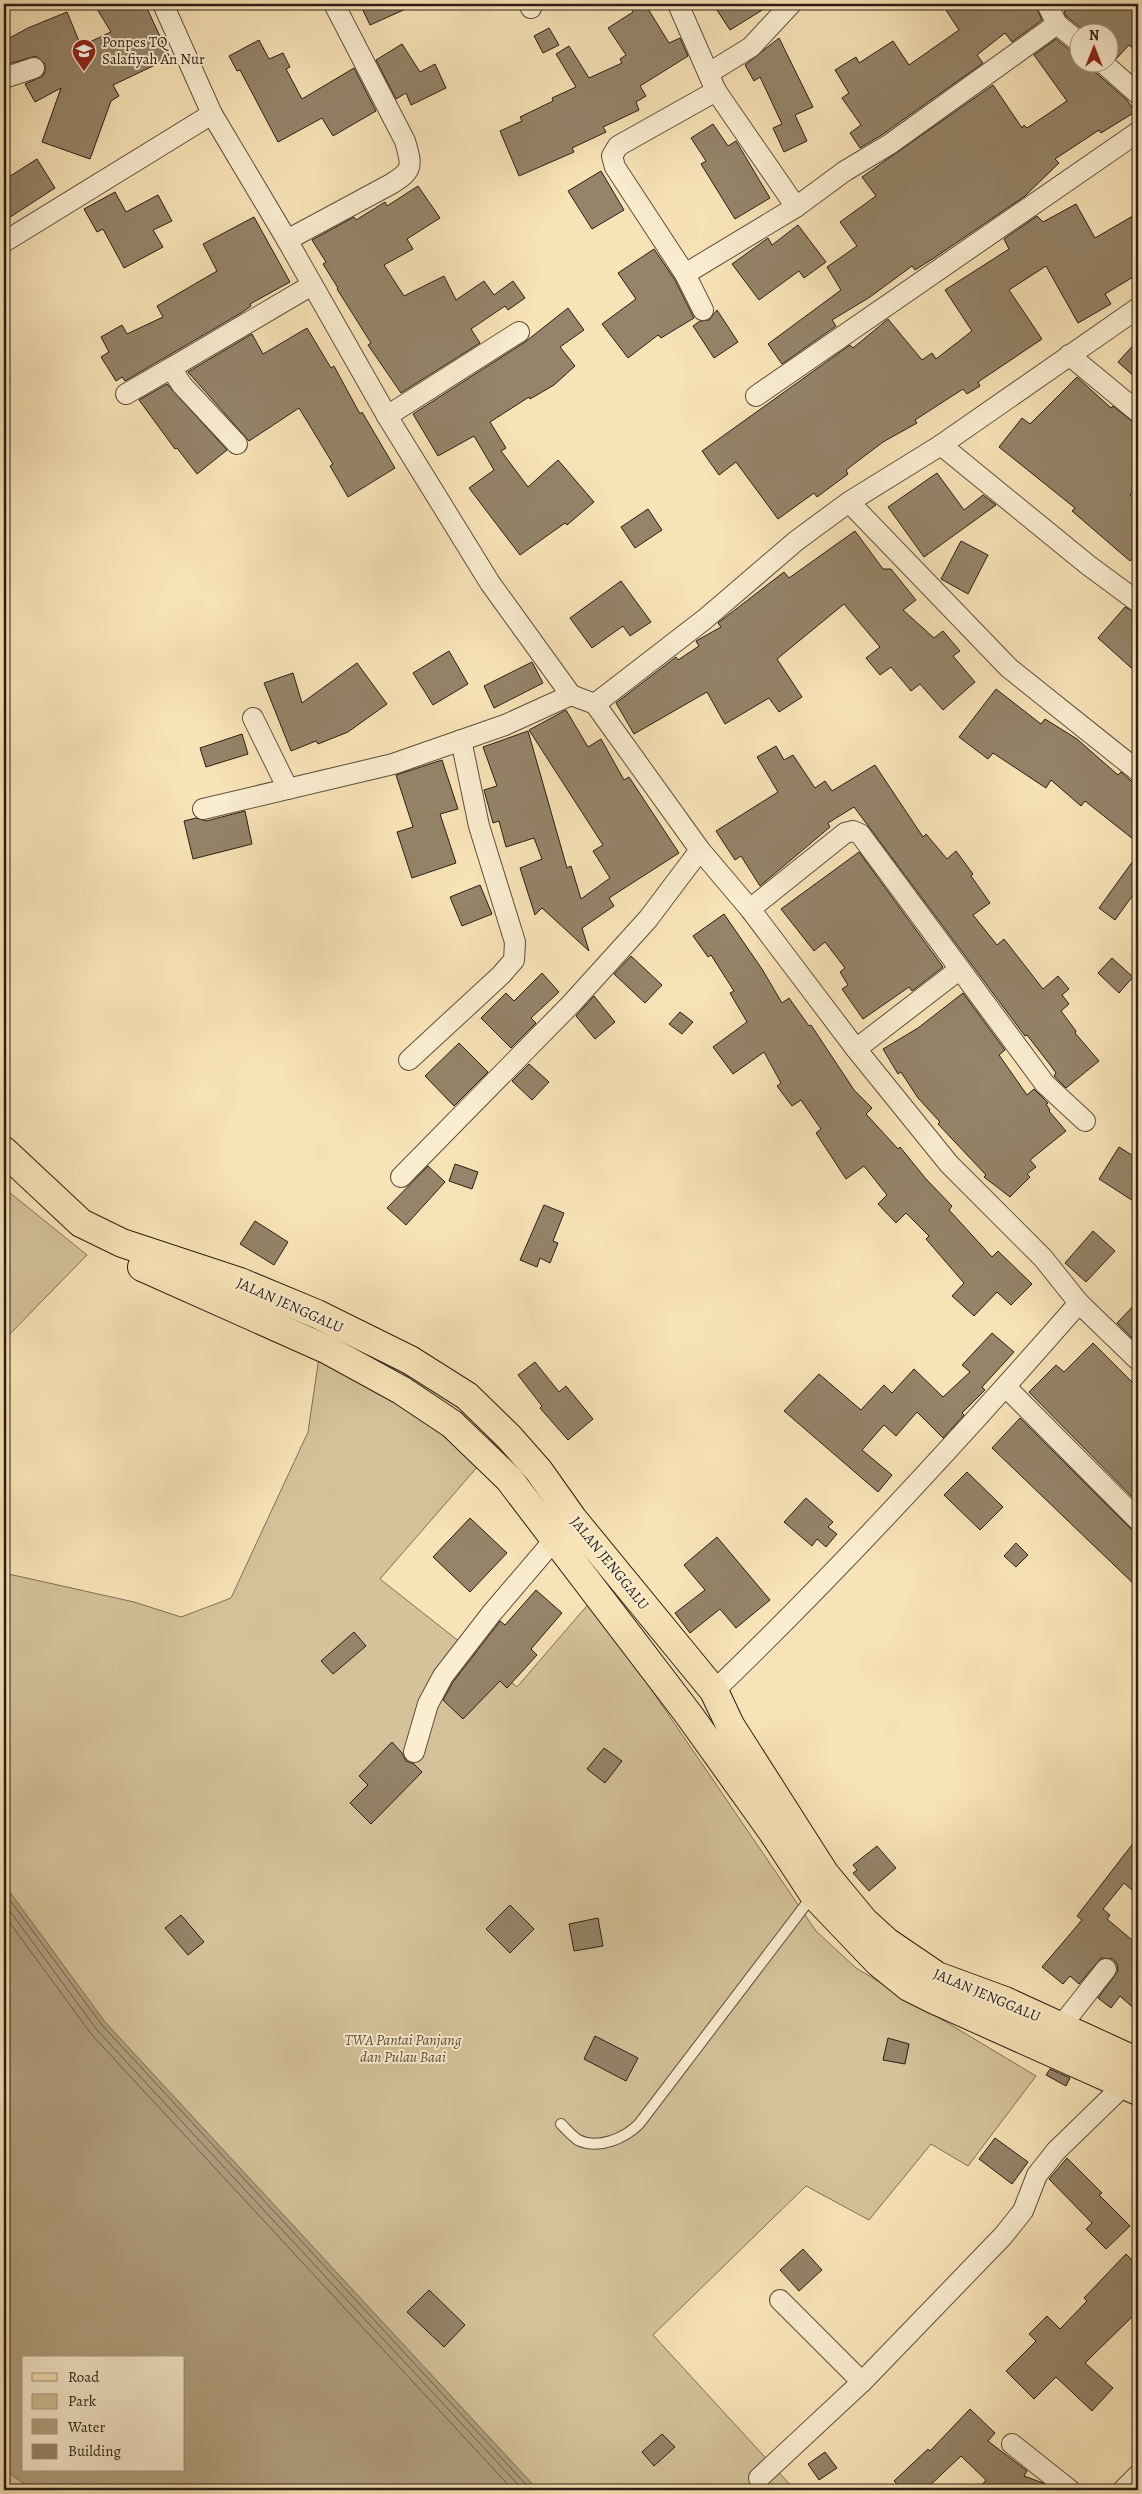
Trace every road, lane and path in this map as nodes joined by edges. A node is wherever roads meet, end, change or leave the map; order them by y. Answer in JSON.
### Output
{"nodes":[{"id":1,"x":163,"y":4,"type":"edge"},
{"id":2,"x":334,"y":4,"type":"edge"},
{"id":3,"x":678,"y":4,"type":"edge"},
{"id":4,"x":791,"y":4,"type":"edge"},
{"id":5,"x":1047,"y":4,"type":"edge"},
{"id":6,"x":1058,"y":24,"type":"junction"},
{"id":7,"x":1070,"y":34,"type":"edge"},
{"id":8,"x":34,"y":68,"type":"dead end"},
{"id":9,"x":1113,"y":72,"type":"edge"},
{"id":10,"x":4,"y":78,"type":"edge"},
{"id":11,"x":712,"y":82,"type":"junction"},
{"id":12,"x":1138,"y":94,"type":"edge"},
{"id":13,"x":212,"y":114,"type":"junction"},
{"id":14,"x":1138,"y":132,"type":"edge"},
{"id":15,"x":796,"y":207,"type":"junction"},
{"id":16,"x":287,"y":240,"type":"junction"},
{"id":17,"x":4,"y":242,"type":"edge"},
{"id":18,"x":685,"y":274,"type":"junction"},
{"id":19,"x":312,"y":285,"type":"junction"},
{"id":20,"x":1138,"y":308,"type":"edge"},
{"id":21,"x":703,"y":310,"type":"dead end"},
{"id":22,"x":519,"y":332,"type":"dead end"},
{"id":23,"x":1069,"y":356,"type":"junction"},
{"id":24,"x":171,"y":368,"type":"junction"},
{"id":25,"x":126,"y":394,"type":"dead end"},
{"id":26,"x":756,"y":396,"type":"dead end"},
{"id":27,"x":1138,"y":412,"type":"edge"},
{"id":28,"x":387,"y":416,"type":"junction"},
{"id":29,"x":237,"y":444,"type":"dead end"},
{"id":30,"x":941,"y":445,"type":"junction"},
{"id":31,"x":849,"y":502,"type":"junction"},
{"id":32,"x":1138,"y":602,"type":"edge"},
{"id":33,"x":572,"y":695,"type":"junction"},
{"id":34,"x":595,"y":704,"type":"junction"},
{"id":35,"x":253,"y":718,"type":"dead end"},
{"id":36,"x":461,"y":740,"type":"junction"},
{"id":37,"x":1138,"y":771,"type":"edge"},
{"id":38,"x":288,"y":789,"type":"junction"},
{"id":39,"x":203,"y":809,"type":"dead end"},
{"id":40,"x":700,"y":850,"type":"junction"},
{"id":41,"x":750,"y":909,"type":"junction"},
{"id":42,"x":960,"y":970,"type":"junction"},
{"id":43,"x":856,"y":1049,"type":"junction"},
{"id":44,"x":409,"y":1060,"type":"dead end"},
{"id":45,"x":1085,"y":1121,"type":"dead end"},
{"id":46,"x":4,"y":1151,"type":"edge"},
{"id":47,"x":4,"y":1169,"type":"edge"},
{"id":48,"x":401,"y":1177,"type":"dead end"},
{"id":49,"x":76,"y":1227,"type":"junction"},
{"id":50,"x":1079,"y":1303,"type":"junction"},
{"id":51,"x":1138,"y":1360,"type":"edge"},
{"id":52,"x":1006,"y":1387,"type":"junction"},
{"id":53,"x":1138,"y":1520,"type":"edge"},
{"id":54,"x":555,"y":1539,"type":"junction"},
{"id":55,"x":714,"y":1691,"type":"junction"},
{"id":56,"x":414,"y":1752,"type":"dead end"},
{"id":57,"x":783,"y":1828,"type":"junction"},
{"id":58,"x":814,"y":1895,"type":"junction"},
{"id":59,"x":1106,"y":1969,"type":"dead end"},
{"id":60,"x":1061,"y":2026,"type":"junction"},
{"id":61,"x":1134,"y":2079,"type":"edge"},
{"id":62,"x":561,"y":2124,"type":"dead end"},
{"id":63,"x":780,"y":2300,"type":"dead end"},
{"id":64,"x":862,"y":2382,"type":"junction"},
{"id":65,"x":1012,"y":2444,"type":"dead end"},
{"id":66,"x":1138,"y":2475,"type":"edge"},
{"id":67,"x":759,"y":2478,"type":"dead end"},
{"id":68,"x":1070,"y":2490,"type":"edge"},
{"id":69,"x":1123,"y":2490,"type":"edge"}],
"edges":[{"from":1,"to":13,"type":"street"},
{"from":2,"to":16,"type":"street"},
{"from":3,"to":11,"type":"street"},
{"from":4,"to":11,"type":"street"},
{"from":5,"to":6,"type":"street"},
{"from":6,"to":7,"type":"street"},
{"from":6,"to":15,"type":"street"},
{"from":8,"to":10,"type":"street"},
{"from":9,"to":12,"type":"street"},
{"from":11,"to":15,"type":"street"},
{"from":11,"to":18,"type":"street"},
{"from":13,"to":16,"type":"street"},
{"from":13,"to":17,"type":"street"},
{"from":14,"to":26,"type":"street"},
{"from":15,"to":18,"type":"street"},
{"from":16,"to":19,"type":"street"},
{"from":18,"to":21,"type":"street"},
{"from":19,"to":24,"type":"street"},
{"from":19,"to":28,"type":"street"},
{"from":20,"to":23,"type":"street"},
{"from":22,"to":28,"type":"street"},
{"from":23,"to":27,"type":"street"},
{"from":23,"to":30,"type":"street"},
{"from":24,"to":25,"type":"street"},
{"from":24,"to":29,"type":"street"},
{"from":28,"to":33,"type":"street"},
{"from":30,"to":31,"type":"street"},
{"from":30,"to":32,"type":"street"},
{"from":31,"to":34,"type":"street"},
{"from":31,"to":37,"type":"street"},
{"from":33,"to":34,"type":"street"},
{"from":33,"to":36,"type":"street"},
{"from":34,"to":40,"type":"street"},
{"from":35,"to":38,"type":"street"},
{"from":36,"to":38,"type":"street"},
{"from":36,"to":44,"type":"street"},
{"from":38,"to":39,"type":"street"},
{"from":40,"to":41,"type":"street"},
{"from":40,"to":48,"type":"street"},
{"from":41,"to":42,"type":"street"},
{"from":41,"to":43,"type":"street"},
{"from":42,"to":43,"type":"street"},
{"from":42,"to":45,"type":"street"},
{"from":43,"to":50,"type":"street"},
{"from":46,"to":49,"type":"main road","name":"JALAN JENGGALU"},
{"from":47,"to":49,"type":"main road","name":"JALAN JENGGALU"},
{"from":49,"to":54,"type":"main road","name":"JALAN JENGGALU"},
{"from":49,"to":55,"type":"main road","name":"JALAN JENGGALU"},
{"from":50,"to":51,"type":"street"},
{"from":50,"to":52,"type":"street"},
{"from":52,"to":53,"type":"street"},
{"from":52,"to":55,"type":"street"},
{"from":54,"to":56,"type":"street"},
{"from":54,"to":57,"type":"main road","name":"JALAN JENGGALU"},
{"from":55,"to":57,"type":"main road","name":"JALAN JENGGALU"},
{"from":57,"to":58,"type":"main road","name":"JALAN JENGGALU"},
{"from":57,"to":60,"type":"main road","name":"JALAN JENGGALU"},
{"from":58,"to":61,"type":"main road","name":"JALAN JENGGALU"},
{"from":58,"to":62,"type":"lane"},
{"from":59,"to":60,"type":"street"},
{"from":60,"to":61,"type":"main road","name":"JALAN JENGGALU"},
{"from":61,"to":64,"type":"street"},
{"from":63,"to":64,"type":"street"},
{"from":64,"to":67,"type":"street"},
{"from":65,"to":68,"type":"street"},
{"from":66,"to":69,"type":"street"}]}
